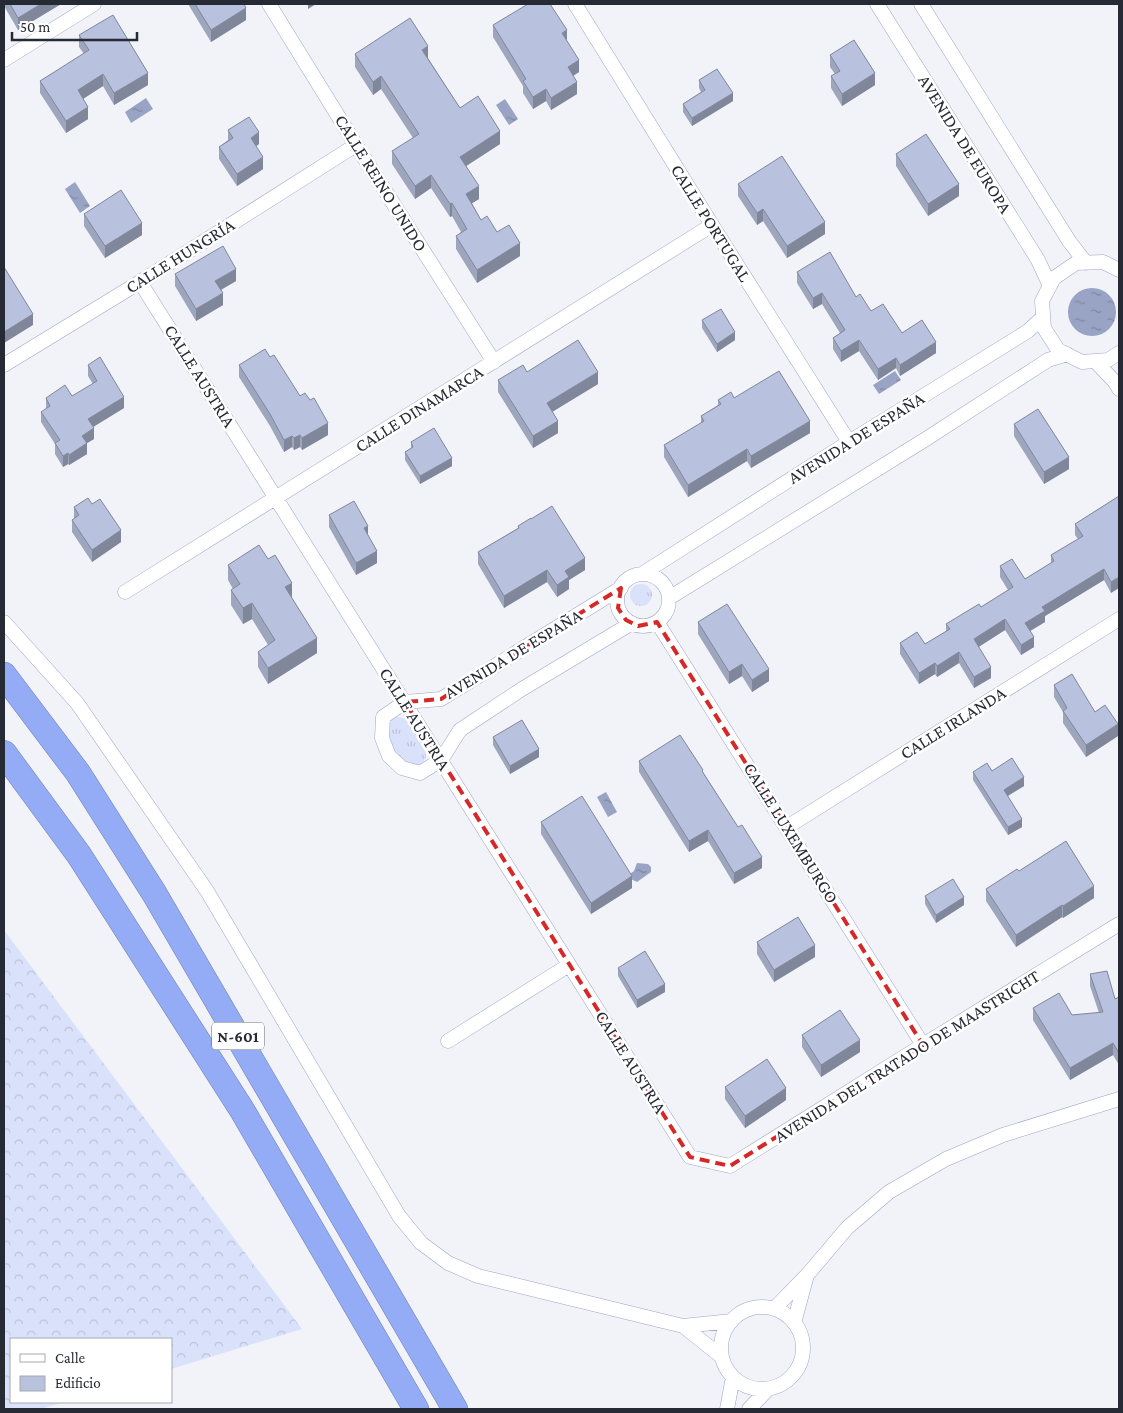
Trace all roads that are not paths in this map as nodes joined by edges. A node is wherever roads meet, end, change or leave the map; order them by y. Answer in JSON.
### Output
{"nodes":[{"id":1,"x":94,"y":4,"type":"edge"},
{"id":2,"x":269,"y":4,"type":"edge"},
{"id":3,"x":877,"y":4,"type":"edge"},
{"id":4,"x":921,"y":4,"type":"edge"},
{"id":5,"x":577,"y":5,"type":"edge"},
{"id":6,"x":4,"y":60,"type":"edge"},
{"id":7,"x":356,"y":145,"type":"junction"},
{"id":8,"x":712,"y":225,"type":"junction"},
{"id":9,"x":1086,"y":263,"type":"junction"},
{"id":10,"x":1119,"y":270,"type":"edge"},
{"id":11,"x":140,"y":282,"type":"junction"},
{"id":12,"x":1050,"y":286,"type":"junction"},
{"id":13,"x":1043,"y":318,"type":"junction"},
{"id":14,"x":1119,"y":353,"type":"edge"},
{"id":15,"x":1067,"y":354,"type":"junction"},
{"id":16,"x":1095,"y":361,"type":"junction"},
{"id":17,"x":494,"y":362,"type":"junction"},
{"id":18,"x":4,"y":365,"type":"edge"},
{"id":19,"x":1119,"y":389,"type":"edge"},
{"id":20,"x":849,"y":442,"type":"junction"},
{"id":21,"x":276,"y":498,"type":"junction"},
{"id":22,"x":642,"y":574,"type":"junction"},
{"id":23,"x":621,"y":588,"type":"junction"},
{"id":24,"x":125,"y":592,"type":"dead end"},
{"id":25,"x":669,"y":598,"type":"junction"},
{"id":26,"x":1119,"y":619,"type":"edge"},
{"id":27,"x":4,"y":622,"type":"edge"},
{"id":28,"x":657,"y":622,"type":"junction"},
{"id":29,"x":632,"y":623,"type":"junction"},
{"id":30,"x":4,"y":674,"type":"edge"},
{"id":31,"x":405,"y":702,"type":"junction"},
{"id":32,"x":4,"y":753,"type":"edge"},
{"id":33,"x":441,"y":760,"type":"junction"},
{"id":34,"x":787,"y":827,"type":"junction"},
{"id":35,"x":1119,"y":924,"type":"edge"},
{"id":36,"x":569,"y":965,"type":"junction"},
{"id":37,"x":448,"y":1041,"type":"dead end"},
{"id":38,"x":923,"y":1045,"type":"junction"},
{"id":39,"x":1119,"y":1099,"type":"edge"},
{"id":40,"x":690,"y":1157,"type":"joint"},
{"id":41,"x":808,"y":1274,"type":"junction"},
{"id":42,"x":774,"y":1309,"type":"junction"},
{"id":43,"x":732,"y":1321,"type":"junction"},
{"id":44,"x":794,"y":1323,"type":"junction"},
{"id":45,"x":683,"y":1326,"type":"junction"},
{"id":46,"x":722,"y":1356,"type":"junction"},
{"id":47,"x":733,"y":1377,"type":"junction"},
{"id":48,"x":768,"y":1389,"type":"junction"},
{"id":49,"x":416,"y":1409,"type":"edge"},
{"id":50,"x":455,"y":1409,"type":"edge"},
{"id":51,"x":727,"y":1409,"type":"edge"},
{"id":52,"x":749,"y":1409,"type":"edge"}],
"edges":[{"from":1,"to":6,"type":"street"},
{"from":2,"to":7,"type":"street","name":"CALLE REINO UNIDO"},
{"from":3,"to":12,"type":"street","name":"AVENIDA DE EUROPA"},
{"from":4,"to":9,"type":"street","name":"AVENIDA DE EUROPA"},
{"from":5,"to":8,"type":"street","name":"CALLE PORTUGAL"},
{"from":7,"to":11,"type":"street","name":"CALLE HUNGRÍA"},
{"from":7,"to":17,"type":"street","name":"CALLE REINO UNIDO"},
{"from":8,"to":17,"type":"street","name":"CALLE DINAMARCA"},
{"from":8,"to":20,"type":"street","name":"CALLE PORTUGAL"},
{"from":9,"to":10,"type":"street"},
{"from":9,"to":12,"type":"street"},
{"from":11,"to":18,"type":"street","name":"CALLE HUNGRÍA"},
{"from":11,"to":21,"type":"street","name":"CALLE AUSTRIA"},
{"from":12,"to":13,"type":"street"},
{"from":13,"to":15,"type":"street"},
{"from":13,"to":20,"type":"street","name":"AVENIDA DE ESPAÑA"},
{"from":14,"to":16,"type":"street"},
{"from":15,"to":16,"type":"street"},
{"from":15,"to":25,"type":"street"},
{"from":16,"to":19,"type":"street"},
{"from":17,"to":21,"type":"street","name":"CALLE DINAMARCA"},
{"from":20,"to":22,"type":"street","name":"AVENIDA DE ESPAÑA"},
{"from":21,"to":24,"type":"street","name":"CALLE DINAMARCA"},
{"from":21,"to":31,"type":"street","name":"CALLE AUSTRIA"},
{"from":22,"to":23,"type":"street"},
{"from":22,"to":25,"type":"street"},
{"from":23,"to":29,"type":"street"},
{"from":23,"to":31,"type":"street","name":"AVENIDA DE ESPAÑA"},
{"from":25,"to":28,"type":"street"},
{"from":26,"to":34,"type":"street","name":"CALLE IRLANDA"},
{"from":27,"to":45,"type":"street"},
{"from":28,"to":29,"type":"street"},
{"from":28,"to":34,"type":"street","name":"CALLE LUXEMBURGO"},
{"from":29,"to":33,"type":"street","name":"AVENIDA DE ESPAÑA"},
{"from":30,"to":50,"type":"highway","number":"N-601"},
{"from":31,"to":33,"type":"street","name":"CALLE AUSTRIA"},
{"from":31,"to":33,"type":"street","name":"AVENIDA DE ESPAÑA"},
{"from":32,"to":49,"type":"highway","number":"N-601"},
{"from":33,"to":36,"type":"street","name":"CALLE AUSTRIA"},
{"from":34,"to":38,"type":"street","name":"CALLE LUXEMBURGO"},
{"from":35,"to":38,"type":"street","name":"AVENIDA DEL TRATADO DE MAASTRICHT"},
{"from":36,"to":37,"type":"street"},
{"from":36,"to":40,"type":"street","name":"CALLE AUSTRIA"},
{"from":38,"to":40,"type":"street","name":"AVENIDA DEL TRATADO DE MAASTRICHT"},
{"from":39,"to":41,"type":"street"},
{"from":41,"to":42,"type":"street"},
{"from":41,"to":44,"type":"street"},
{"from":42,"to":43,"type":"street"},
{"from":42,"to":44,"type":"street"},
{"from":43,"to":45,"type":"street"},
{"from":43,"to":46,"type":"street"},
{"from":44,"to":48,"type":"street"},
{"from":45,"to":46,"type":"street"},
{"from":46,"to":47,"type":"street"},
{"from":47,"to":48,"type":"street"},
{"from":47,"to":51,"type":"street"},
{"from":48,"to":52,"type":"street"}]}
